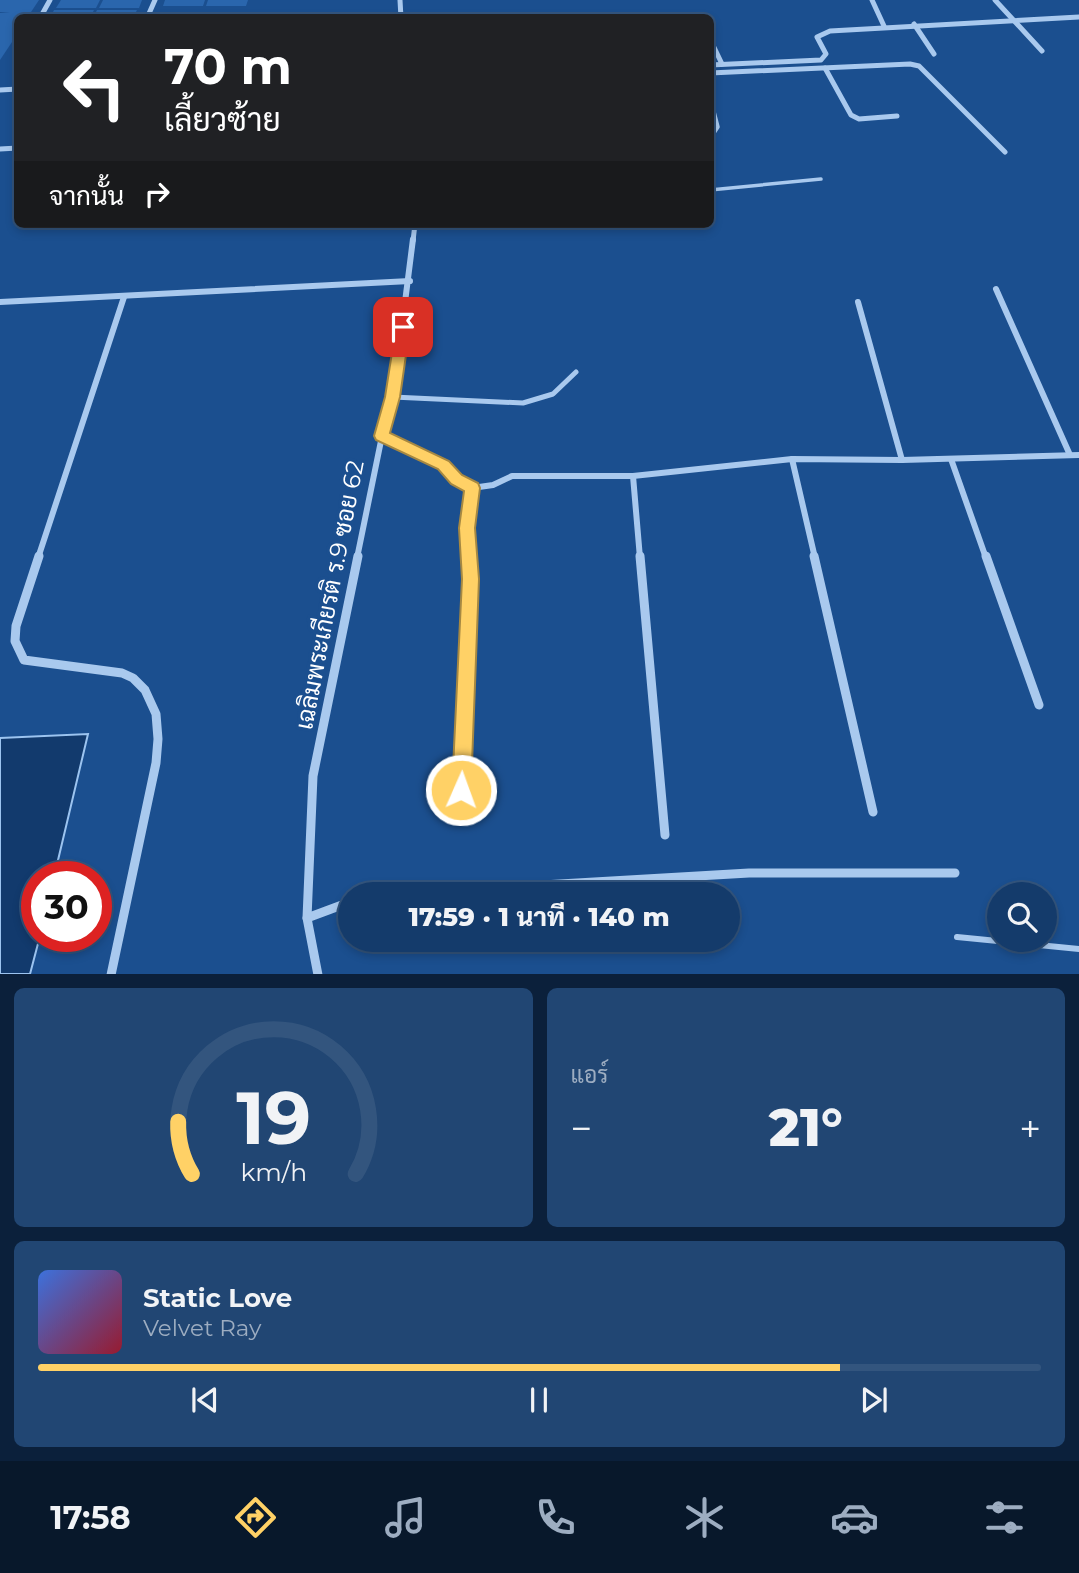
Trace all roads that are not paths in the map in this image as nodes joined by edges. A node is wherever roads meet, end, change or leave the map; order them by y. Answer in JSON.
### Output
{"nodes":[{"id":1,"x":872,"y":0,"type":"edge"},
{"id":2,"x":995,"y":0,"type":"edge"},
{"id":3,"x":1079,"y":17,"type":"edge"},
{"id":4,"x":1014,"y":20,"type":"junction"},
{"id":5,"x":914,"y":24,"type":"junction"},
{"id":6,"x":884,"y":26,"type":"junction"},
{"id":7,"x":714,"y":47,"type":"edge"},
{"id":8,"x":1042,"y":51,"type":"dead end"},
{"id":9,"x":934,"y":54,"type":"dead end"},
{"id":10,"x":722,"y":64,"type":"junction"},
{"id":11,"x":714,"y":65,"type":"edge"},
{"id":12,"x":825,"y":68,"type":"junction"},
{"id":13,"x":714,"y":74,"type":"edge"},
{"id":14,"x":714,"y":112,"type":"edge"},
{"id":15,"x":897,"y":116,"type":"dead end"},
{"id":16,"x":714,"y":133,"type":"edge"},
{"id":17,"x":1005,"y":152,"type":"dead end"},
{"id":18,"x":821,"y":179,"type":"dead end"},
{"id":19,"x":714,"y":190,"type":"edge"},
{"id":20,"x":415,"y":228,"type":"edge"},
{"id":21,"x":410,"y":281,"type":"junction"},
{"id":22,"x":996,"y":289,"type":"dead end"},
{"id":23,"x":124,"y":297,"type":"junction"},
{"id":24,"x":0,"y":302,"type":"edge"},
{"id":25,"x":858,"y":302,"type":"dead end"},
{"id":26,"x":576,"y":372,"type":"dead end"},
{"id":27,"x":393,"y":397,"type":"junction"},
{"id":28,"x":382,"y":436,"type":"junction"},
{"id":29,"x":1075,"y":455,"type":"edge"},
{"id":30,"x":951,"y":459,"type":"junction"},
{"id":31,"x":792,"y":460,"type":"junction"},
{"id":32,"x":902,"y":460,"type":"junction"},
{"id":33,"x":633,"y":476,"type":"junction"},
{"id":34,"x":472,"y":488,"type":"junction"},
{"id":35,"x":1039,"y":705,"type":"dead end"},
{"id":36,"x":461,"y":790,"type":"dead end"},
{"id":37,"x":873,"y":812,"type":"dead end"},
{"id":38,"x":665,"y":835,"type":"dead end"},
{"id":39,"x":955,"y":873,"type":"dead end"},
{"id":40,"x":594,"y":882,"type":"edge"},
{"id":41,"x":338,"y":906,"type":"edge"},
{"id":42,"x":307,"y":918,"type":"junction"},
{"id":43,"x":957,"y":937,"type":"dead end"},
{"id":44,"x":1079,"y":949,"type":"edge"},
{"id":45,"x":111,"y":974,"type":"edge"},
{"id":46,"x":318,"y":974,"type":"edge"}],
"edges":[{"from":1,"to":6,"type":"street"},
{"from":2,"to":4,"type":"street"},
{"from":3,"to":4,"type":"street"},
{"from":4,"to":5,"type":"street"},
{"from":4,"to":8,"type":"street"},
{"from":5,"to":6,"type":"street"},
{"from":5,"to":9,"type":"street"},
{"from":6,"to":10,"type":"street"},
{"from":7,"to":10,"type":"street"},
{"from":10,"to":11,"type":"street"},
{"from":12,"to":13,"type":"street"},
{"from":12,"to":15,"type":"street"},
{"from":12,"to":17,"type":"street"},
{"from":14,"to":16,"type":"lane"},
{"from":18,"to":19,"type":"lane"},
{"from":20,"to":21,"type":"street","name":"เฉลิมพระเกียรติ ร.9 ซอย 62"},
{"from":21,"to":23,"type":"street"},
{"from":21,"to":27,"type":"street","name":"เฉลิมพระเกียรติ ร.9 ซอย 62"},
{"from":22,"to":29,"type":"street"},
{"from":23,"to":24,"type":"street"},
{"from":23,"to":45,"type":"street"},
{"from":25,"to":32,"type":"street"},
{"from":26,"to":27,"type":"lane"},
{"from":27,"to":28,"type":"street","name":"เฉลิมพระเกียรติ ร.9 ซอย 62"},
{"from":28,"to":34,"type":"street"},
{"from":28,"to":42,"type":"street","name":"เฉลิมพระเกียรติ ร.9 ซอย 62"},
{"from":29,"to":30,"type":"street"},
{"from":30,"to":32,"type":"street"},
{"from":30,"to":35,"type":"street"},
{"from":31,"to":32,"type":"street"},
{"from":31,"to":33,"type":"street"},
{"from":31,"to":37,"type":"street"},
{"from":33,"to":34,"type":"street"},
{"from":33,"to":38,"type":"street"},
{"from":34,"to":36,"type":"street"},
{"from":39,"to":40,"type":"street"},
{"from":41,"to":42,"type":"street"},
{"from":42,"to":46,"type":"street","name":"เฉลิมพระเกียรติ ร.9 ซอย 62"},
{"from":43,"to":44,"type":"lane"}]}
